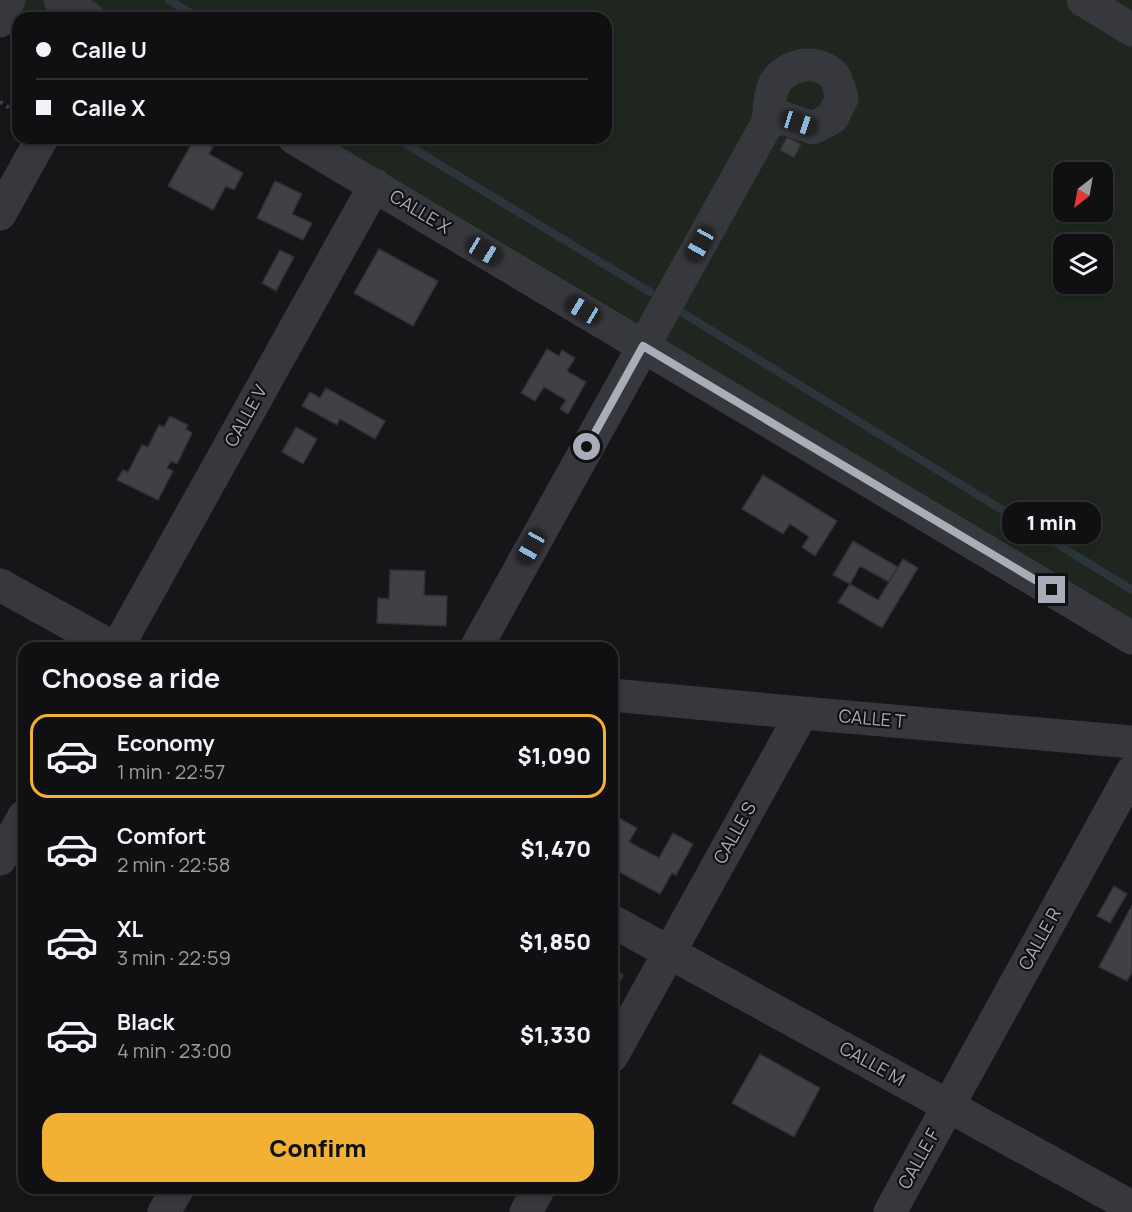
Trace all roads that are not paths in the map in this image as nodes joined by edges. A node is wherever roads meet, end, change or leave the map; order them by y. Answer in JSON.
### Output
{"nodes":[{"id":1,"x":9,"y":0,"type":"edge"},
{"id":2,"x":60,"y":0,"type":"edge"},
{"id":3,"x":1083,"y":0,"type":"edge"},
{"id":4,"x":79,"y":12,"type":"edge"},
{"id":5,"x":0,"y":21,"type":"edge"},
{"id":6,"x":1132,"y":30,"type":"edge"},
{"id":7,"x":768,"y":122,"type":"dead end"},
{"id":8,"x":39,"y":144,"type":"edge"},
{"id":9,"x":304,"y":144,"type":"edge"},
{"id":10,"x":375,"y":185,"type":"junction"},
{"id":11,"x":0,"y":214,"type":"edge"},
{"id":12,"x":643,"y":346,"type":"junction"},
{"id":13,"x":0,"y":585,"type":"edge"},
{"id":14,"x":1132,"y":638,"type":"edge"},
{"id":15,"x":105,"y":642,"type":"edge"},
{"id":16,"x":119,"y":642,"type":"edge"},
{"id":17,"x":479,"y":642,"type":"edge"},
{"id":18,"x":618,"y":695,"type":"edge"},
{"id":19,"x":802,"y":713,"type":"junction"},
{"id":20,"x":1132,"y":742,"type":"edge"},
{"id":21,"x":1132,"y":772,"type":"edge"},
{"id":22,"x":18,"y":827,"type":"edge"},
{"id":23,"x":0,"y":859,"type":"edge"},
{"id":24,"x":618,"y":924,"type":"edge"},
{"id":25,"x":669,"y":953,"type":"junction"},
{"id":26,"x":618,"y":1045,"type":"edge"},
{"id":27,"x":948,"y":1106,"type":"junction"},
{"id":28,"x":174,"y":1194,"type":"edge"},
{"id":29,"x":536,"y":1194,"type":"edge"},
{"id":30,"x":1132,"y":1207,"type":"edge"},
{"id":31,"x":164,"y":1212,"type":"edge"},
{"id":32,"x":526,"y":1212,"type":"edge"},
{"id":33,"x":890,"y":1212,"type":"edge"}],
"edges":[{"from":1,"to":5,"type":"street"},
{"from":2,"to":4,"type":"street"},
{"from":3,"to":6,"type":"street"},
{"from":7,"to":12,"type":"street"},
{"from":8,"to":11,"type":"street"},
{"from":9,"to":10,"type":"street","name":"CALLE X"},
{"from":10,"to":12,"type":"street","name":"CALLE X"},
{"from":10,"to":16,"type":"street","name":"CALLE V"},
{"from":12,"to":14,"type":"street","name":"CALLE X"},
{"from":12,"to":17,"type":"street"},
{"from":13,"to":15,"type":"street"},
{"from":18,"to":19,"type":"street","name":"CALLE T"},
{"from":19,"to":20,"type":"street","name":"CALLE T"},
{"from":19,"to":25,"type":"street","name":"CALLE S"},
{"from":21,"to":27,"type":"street","name":"CALLE R"},
{"from":22,"to":23,"type":"street"},
{"from":24,"to":25,"type":"street","name":"CALLE M"},
{"from":25,"to":26,"type":"street","name":"CALLE S"},
{"from":25,"to":27,"type":"street","name":"CALLE M"},
{"from":27,"to":30,"type":"street","name":"CALLE M"},
{"from":27,"to":33,"type":"street","name":"CALLE F"},
{"from":28,"to":31,"type":"street"},
{"from":29,"to":32,"type":"street"}]}
